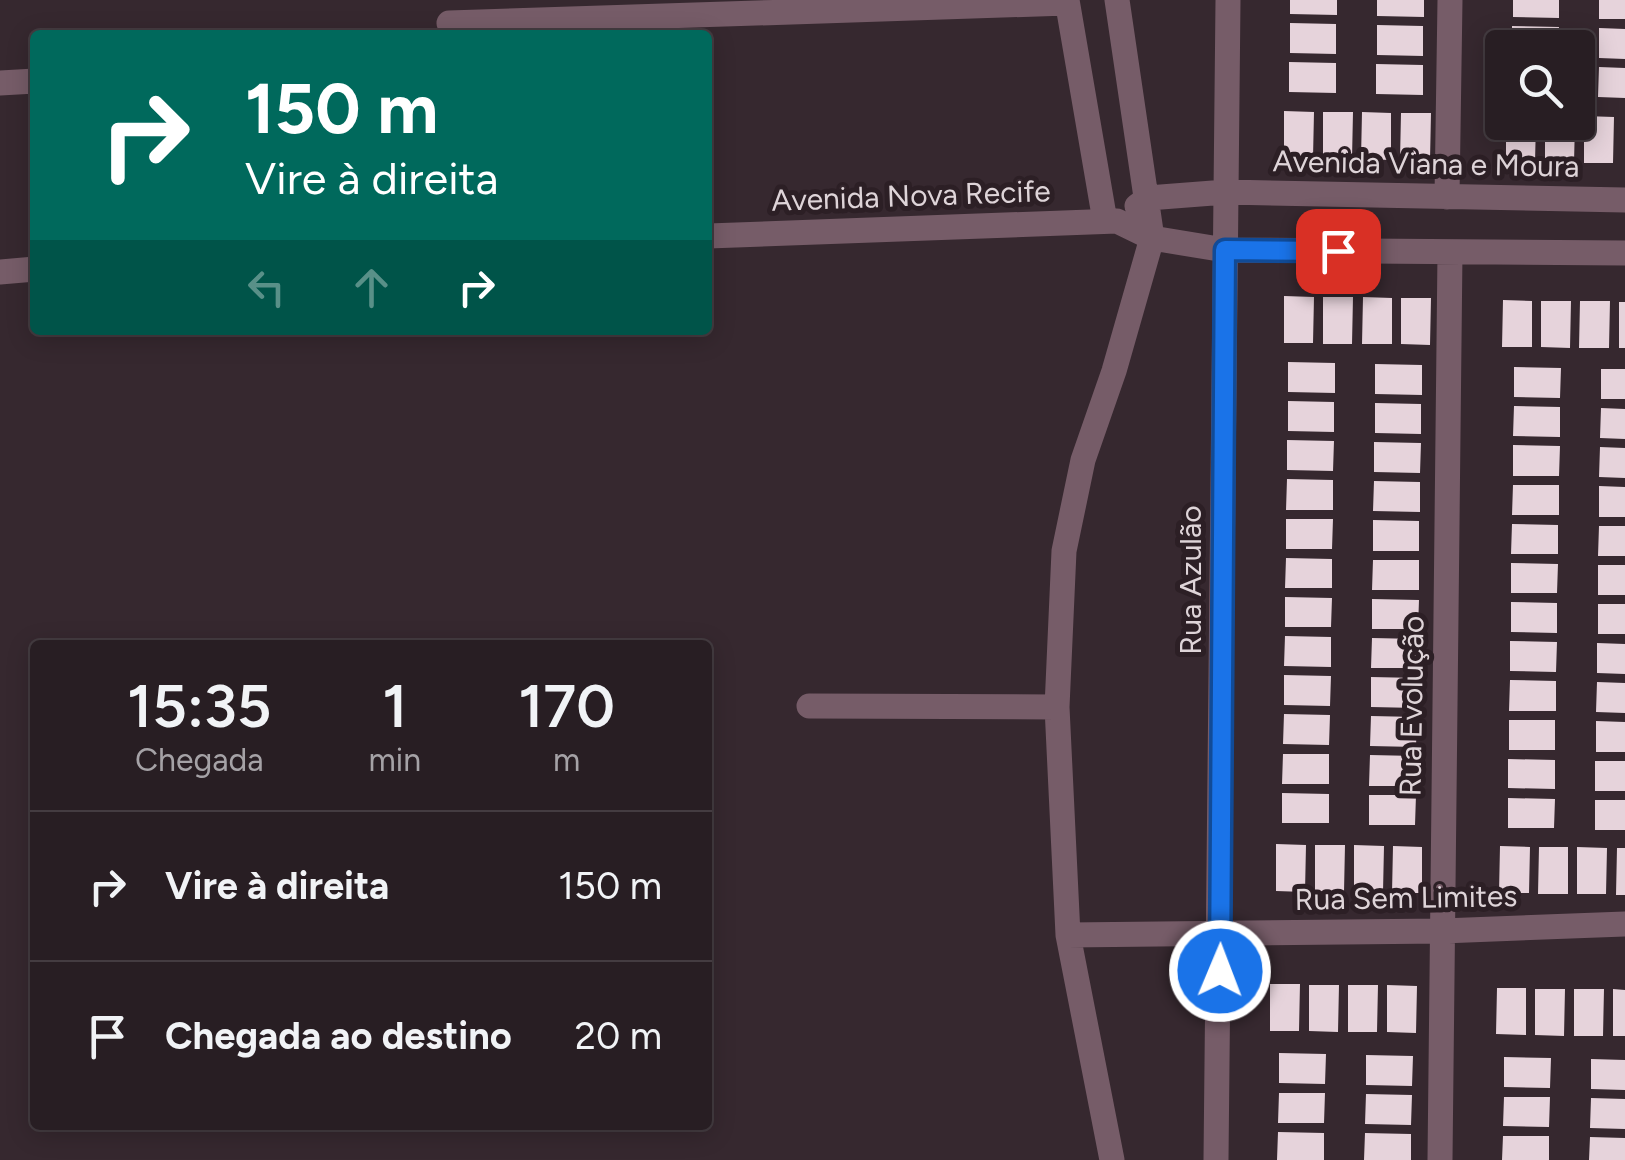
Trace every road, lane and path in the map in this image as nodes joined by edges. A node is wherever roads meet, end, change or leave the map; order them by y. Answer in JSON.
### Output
{"nodes":[{"id":1,"x":462,"y":0,"type":"edge"},
{"id":2,"x":1117,"y":0,"type":"edge"},
{"id":3,"x":1228,"y":0,"type":"edge"},
{"id":4,"x":1450,"y":0,"type":"edge"},
{"id":5,"x":1067,"y":1,"type":"edge"},
{"id":6,"x":444,"y":29,"type":"edge"},
{"id":7,"x":30,"y":81,"type":"edge"},
{"id":8,"x":0,"y":83,"type":"edge"},
{"id":9,"x":1226,"y":192,"type":"junction"},
{"id":10,"x":1447,"y":197,"type":"junction"},
{"id":11,"x":1148,"y":198,"type":"junction"},
{"id":12,"x":1625,"y":200,"type":"edge"},
{"id":13,"x":1111,"y":221,"type":"junction"},
{"id":14,"x":712,"y":236,"type":"edge"},
{"id":15,"x":1152,"y":238,"type":"junction"},
{"id":16,"x":1225,"y":250,"type":"junction"},
{"id":17,"x":1450,"y":252,"type":"junction"},
{"id":18,"x":1625,"y":252,"type":"edge"},
{"id":19,"x":30,"y":270,"type":"edge"},
{"id":20,"x":0,"y":272,"type":"edge"},
{"id":21,"x":808,"y":706,"type":"dead end"},
{"id":22,"x":1057,"y":707,"type":"junction"},
{"id":23,"x":1625,"y":924,"type":"edge"},
{"id":24,"x":1442,"y":931,"type":"junction"},
{"id":25,"x":1220,"y":933,"type":"junction"},
{"id":26,"x":1068,"y":935,"type":"junction"},
{"id":27,"x":1112,"y":1160,"type":"edge"},
{"id":28,"x":1216,"y":1160,"type":"edge"},
{"id":29,"x":1440,"y":1160,"type":"edge"}],
"edges":[{"from":1,"to":6,"type":"street"},
{"from":2,"to":11,"type":"street"},
{"from":3,"to":9,"type":"street","name":"Rua Azulão"},
{"from":4,"to":10,"type":"street"},
{"from":5,"to":6,"type":"street"},
{"from":5,"to":13,"type":"street"},
{"from":7,"to":8,"type":"street"},
{"from":9,"to":10,"type":"street","name":"Avenida Viana e Moura"},
{"from":9,"to":11,"type":"street","name":"Avenida Viana e Moura"},
{"from":9,"to":16,"type":"street","name":"Rua Azulão"},
{"from":10,"to":12,"type":"street","name":"Avenida Viana e Moura"},
{"from":11,"to":13,"type":"street"},
{"from":11,"to":15,"type":"street"},
{"from":13,"to":14,"type":"street","name":"Avenida Nova Recife"},
{"from":13,"to":15,"type":"street"},
{"from":15,"to":16,"type":"street"},
{"from":15,"to":22,"type":"street"},
{"from":16,"to":17,"type":"street"},
{"from":16,"to":25,"type":"street","name":"Rua Azulão"},
{"from":17,"to":18,"type":"street"},
{"from":17,"to":24,"type":"street","name":"Rua Evolução"},
{"from":19,"to":20,"type":"street"},
{"from":21,"to":22,"type":"street"},
{"from":22,"to":26,"type":"street"},
{"from":23,"to":24,"type":"street","name":"Rua Sem Limites"},
{"from":24,"to":25,"type":"street","name":"Rua Sem Limites"},
{"from":24,"to":29,"type":"street","name":"Rua Evolução"},
{"from":25,"to":26,"type":"street","name":"Rua Sem Limites"},
{"from":25,"to":28,"type":"street","name":"Rua Azulão"},
{"from":26,"to":27,"type":"street"}]}
